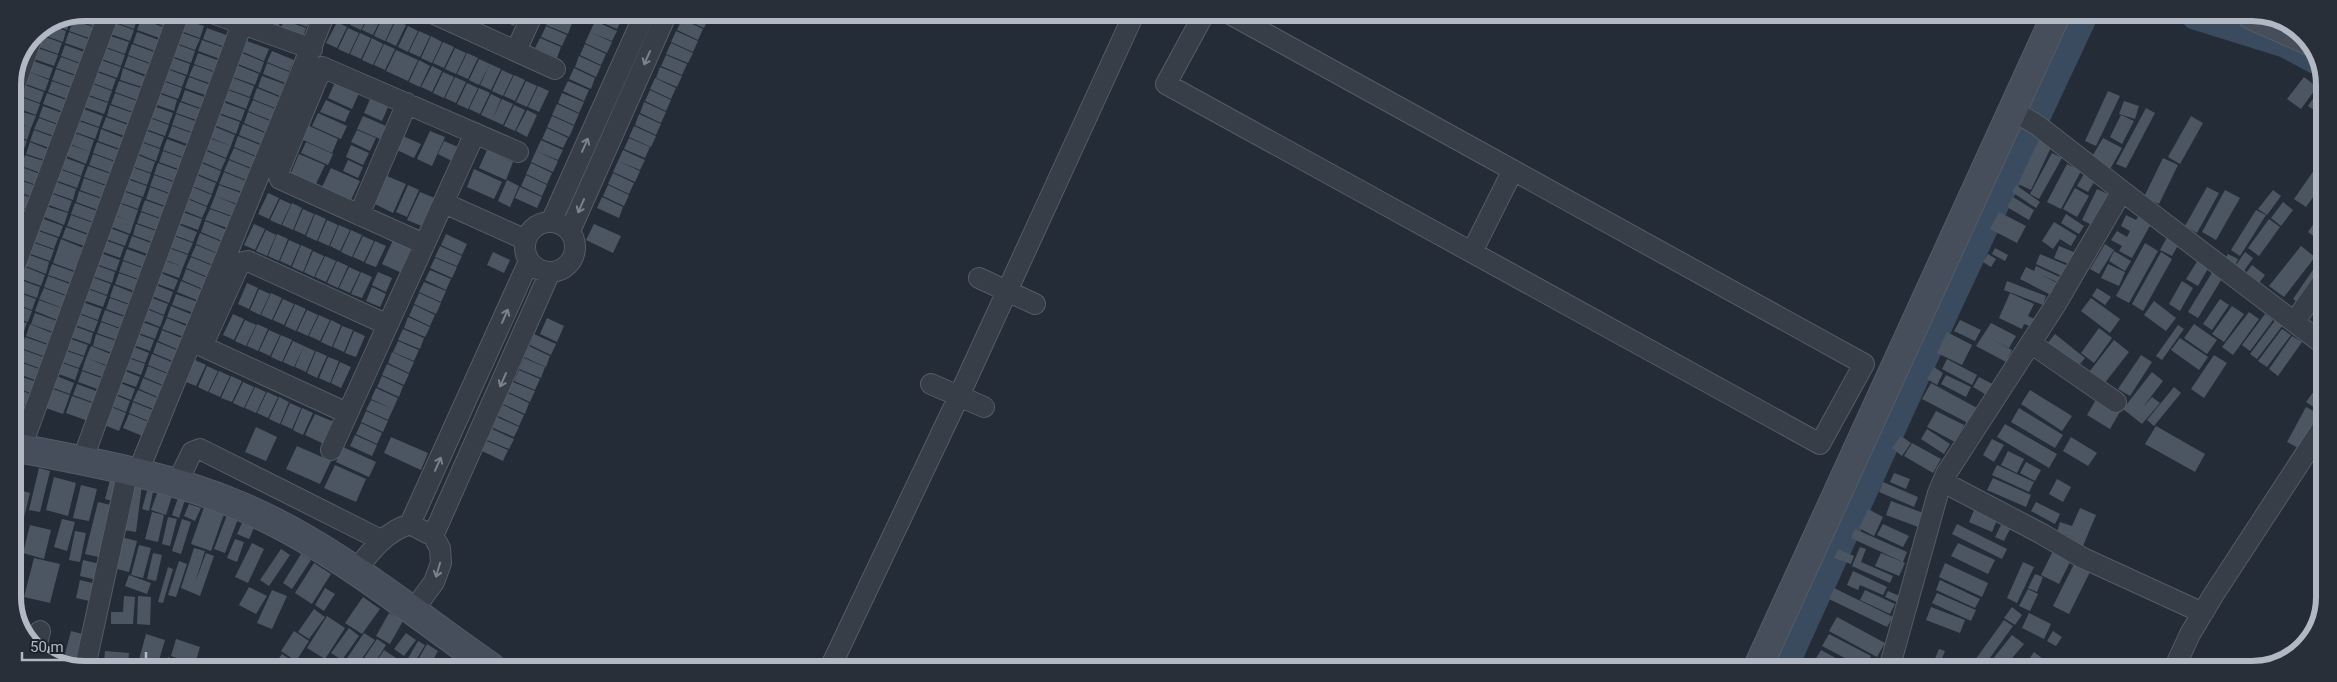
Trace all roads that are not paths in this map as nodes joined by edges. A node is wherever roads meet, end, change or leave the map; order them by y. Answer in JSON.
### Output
{"nodes":[{"id":1,"x":106,"y":21,"type":"edge"},
{"id":2,"x":176,"y":21,"type":"edge"},
{"id":3,"x":243,"y":21,"type":"edge"},
{"id":4,"x":251,"y":21,"type":"edge"},
{"id":5,"x":322,"y":21,"type":"edge"},
{"id":6,"x":450,"y":21,"type":"edge"},
{"id":7,"x":529,"y":21,"type":"edge"},
{"id":8,"x":640,"y":21,"type":"edge"},
{"id":9,"x":663,"y":21,"type":"edge"},
{"id":10,"x":1131,"y":21,"type":"edge"},
{"id":11,"x":1200,"y":21,"type":"edge"},
{"id":12,"x":1243,"y":21,"type":"edge"},
{"id":13,"x":2054,"y":21,"type":"edge"},
{"id":14,"x":312,"y":49,"type":"junction"},
{"id":15,"x":516,"y":51,"type":"junction"},
{"id":16,"x":555,"y":69,"type":"dead end"},
{"id":17,"x":407,"y":103,"type":"junction"},
{"id":18,"x":2016,"y":112,"type":"junction"},
{"id":19,"x":475,"y":133,"type":"junction"},
{"id":20,"x":518,"y":152,"type":"dead end"},
{"id":21,"x":1513,"y":170,"type":"junction"},
{"id":22,"x":2122,"y":191,"type":"junction"},
{"id":23,"x":444,"y":203,"type":"junction"},
{"id":24,"x":359,"y":215,"type":"junction"},
{"id":25,"x":551,"y":222,"type":"junction"},
{"id":26,"x":570,"y":231,"type":"junction"},
{"id":27,"x":526,"y":240,"type":"junction"},
{"id":28,"x":424,"y":244,"type":"junction"},
{"id":29,"x":21,"y":249,"type":"edge"},
{"id":30,"x":1472,"y":252,"type":"junction"},
{"id":31,"x":529,"y":261,"type":"junction"},
{"id":32,"x":550,"y":272,"type":"junction"},
{"id":33,"x":979,"y":278,"type":"dead end"},
{"id":34,"x":1007,"y":291,"type":"junction"},
{"id":35,"x":2316,"y":291,"type":"edge"},
{"id":36,"x":1035,"y":304,"type":"dead end"},
{"id":37,"x":2296,"y":321,"type":"junction"},
{"id":38,"x":388,"y":325,"type":"junction"},
{"id":39,"x":2316,"y":338,"type":"edge"},
{"id":40,"x":2032,"y":344,"type":"junction"},
{"id":41,"x":931,"y":384,"type":"dead end"},
{"id":42,"x":959,"y":396,"type":"junction"},
{"id":43,"x":2116,"y":402,"type":"dead end"},
{"id":44,"x":984,"y":407,"type":"dead end"},
{"id":45,"x":347,"y":413,"type":"junction"},
{"id":46,"x":21,"y":436,"type":"edge"},
{"id":47,"x":2316,"y":438,"type":"edge"},
{"id":48,"x":21,"y":448,"type":"edge"},
{"id":49,"x":331,"y":450,"type":"dead end"},
{"id":50,"x":82,"y":461,"type":"junction"},
{"id":51,"x":133,"y":471,"type":"junction"},
{"id":52,"x":177,"y":482,"type":"junction"},
{"id":53,"x":1943,"y":482,"type":"junction"},
{"id":54,"x":428,"y":486,"type":"junction"},
{"id":55,"x":452,"y":496,"type":"junction"},
{"id":56,"x":410,"y":524,"type":"junction"},
{"id":57,"x":434,"y":536,"type":"junction"},
{"id":58,"x":382,"y":540,"type":"junction"},
{"id":59,"x":355,"y":571,"type":"junction"},
{"id":60,"x":412,"y":612,"type":"junction"},
{"id":61,"x":2203,"y":613,"type":"junction"},
{"id":62,"x":86,"y":661,"type":"edge"},
{"id":63,"x":481,"y":661,"type":"edge"},
{"id":64,"x":833,"y":661,"type":"edge"},
{"id":65,"x":1761,"y":661,"type":"edge"},
{"id":66,"x":1891,"y":661,"type":"edge"},
{"id":67,"x":2178,"y":661,"type":"edge"}],
"edges":[{"from":1,"to":29,"type":"street"},
{"from":2,"to":46,"type":"street"},
{"from":3,"to":50,"type":"street"},
{"from":4,"to":14,"type":"street"},
{"from":5,"to":14,"type":"street"},
{"from":6,"to":15,"type":"street"},
{"from":7,"to":15,"type":"street"},
{"from":25,"to":8,"type":"street","one_way":true},
{"from":9,"to":26,"type":"street","one_way":true},
{"from":10,"to":34,"type":"street"},
{"from":11,"to":30,"type":"street"},
{"from":12,"to":21,"type":"street"},
{"from":13,"to":18,"type":"street"},
{"from":14,"to":51,"type":"street"},
{"from":15,"to":16,"type":"street"},
{"from":17,"to":19,"type":"street"},
{"from":17,"to":24,"type":"street"},
{"from":17,"to":24,"type":"street"},
{"from":18,"to":22,"type":"street"},
{"from":18,"to":65,"type":"street"},
{"from":19,"to":20,"type":"street"},
{"from":19,"to":23,"type":"street"},
{"from":21,"to":30,"type":"street"},
{"from":21,"to":30,"type":"street"},
{"from":22,"to":37,"type":"street"},
{"from":22,"to":40,"type":"street"},
{"from":23,"to":27,"type":"street"},
{"from":23,"to":28,"type":"street"},
{"from":24,"to":28,"type":"street"},
{"from":25,"to":26,"type":"street"},
{"from":25,"to":27,"type":"street"},
{"from":26,"to":32,"type":"street"},
{"from":27,"to":31,"type":"street"},
{"from":28,"to":38,"type":"street"},
{"from":31,"to":32,"type":"street"},
{"from":54,"to":31,"type":"street","one_way":true},
{"from":32,"to":55,"type":"street","one_way":true},
{"from":33,"to":34,"type":"street"},
{"from":34,"to":36,"type":"street"},
{"from":34,"to":42,"type":"street"},
{"from":35,"to":37,"type":"street"},
{"from":37,"to":39,"type":"street"},
{"from":38,"to":45,"type":"street"},
{"from":38,"to":45,"type":"street"},
{"from":40,"to":43,"type":"street"},
{"from":40,"to":53,"type":"street"},
{"from":41,"to":42,"type":"street"},
{"from":42,"to":44,"type":"street"},
{"from":42,"to":64,"type":"street"},
{"from":45,"to":49,"type":"street"},
{"from":47,"to":61,"type":"street"},
{"from":48,"to":50,"type":"street"},
{"from":50,"to":51,"type":"street"},
{"from":51,"to":52,"type":"street"},
{"from":51,"to":62,"type":"street"},
{"from":52,"to":58,"type":"street"},
{"from":52,"to":59,"type":"street"},
{"from":53,"to":61,"type":"street"},
{"from":53,"to":66,"type":"street"},
{"from":54,"to":55,"type":"street"},
{"from":54,"to":56,"type":"street"},
{"from":55,"to":57,"type":"street"},
{"from":56,"to":57,"type":"street"},
{"from":56,"to":58,"type":"street"},
{"from":57,"to":60,"type":"street","one_way":true},
{"from":58,"to":59,"type":"street"},
{"from":59,"to":60,"type":"street"},
{"from":60,"to":63,"type":"street"},
{"from":61,"to":67,"type":"street"}]}
